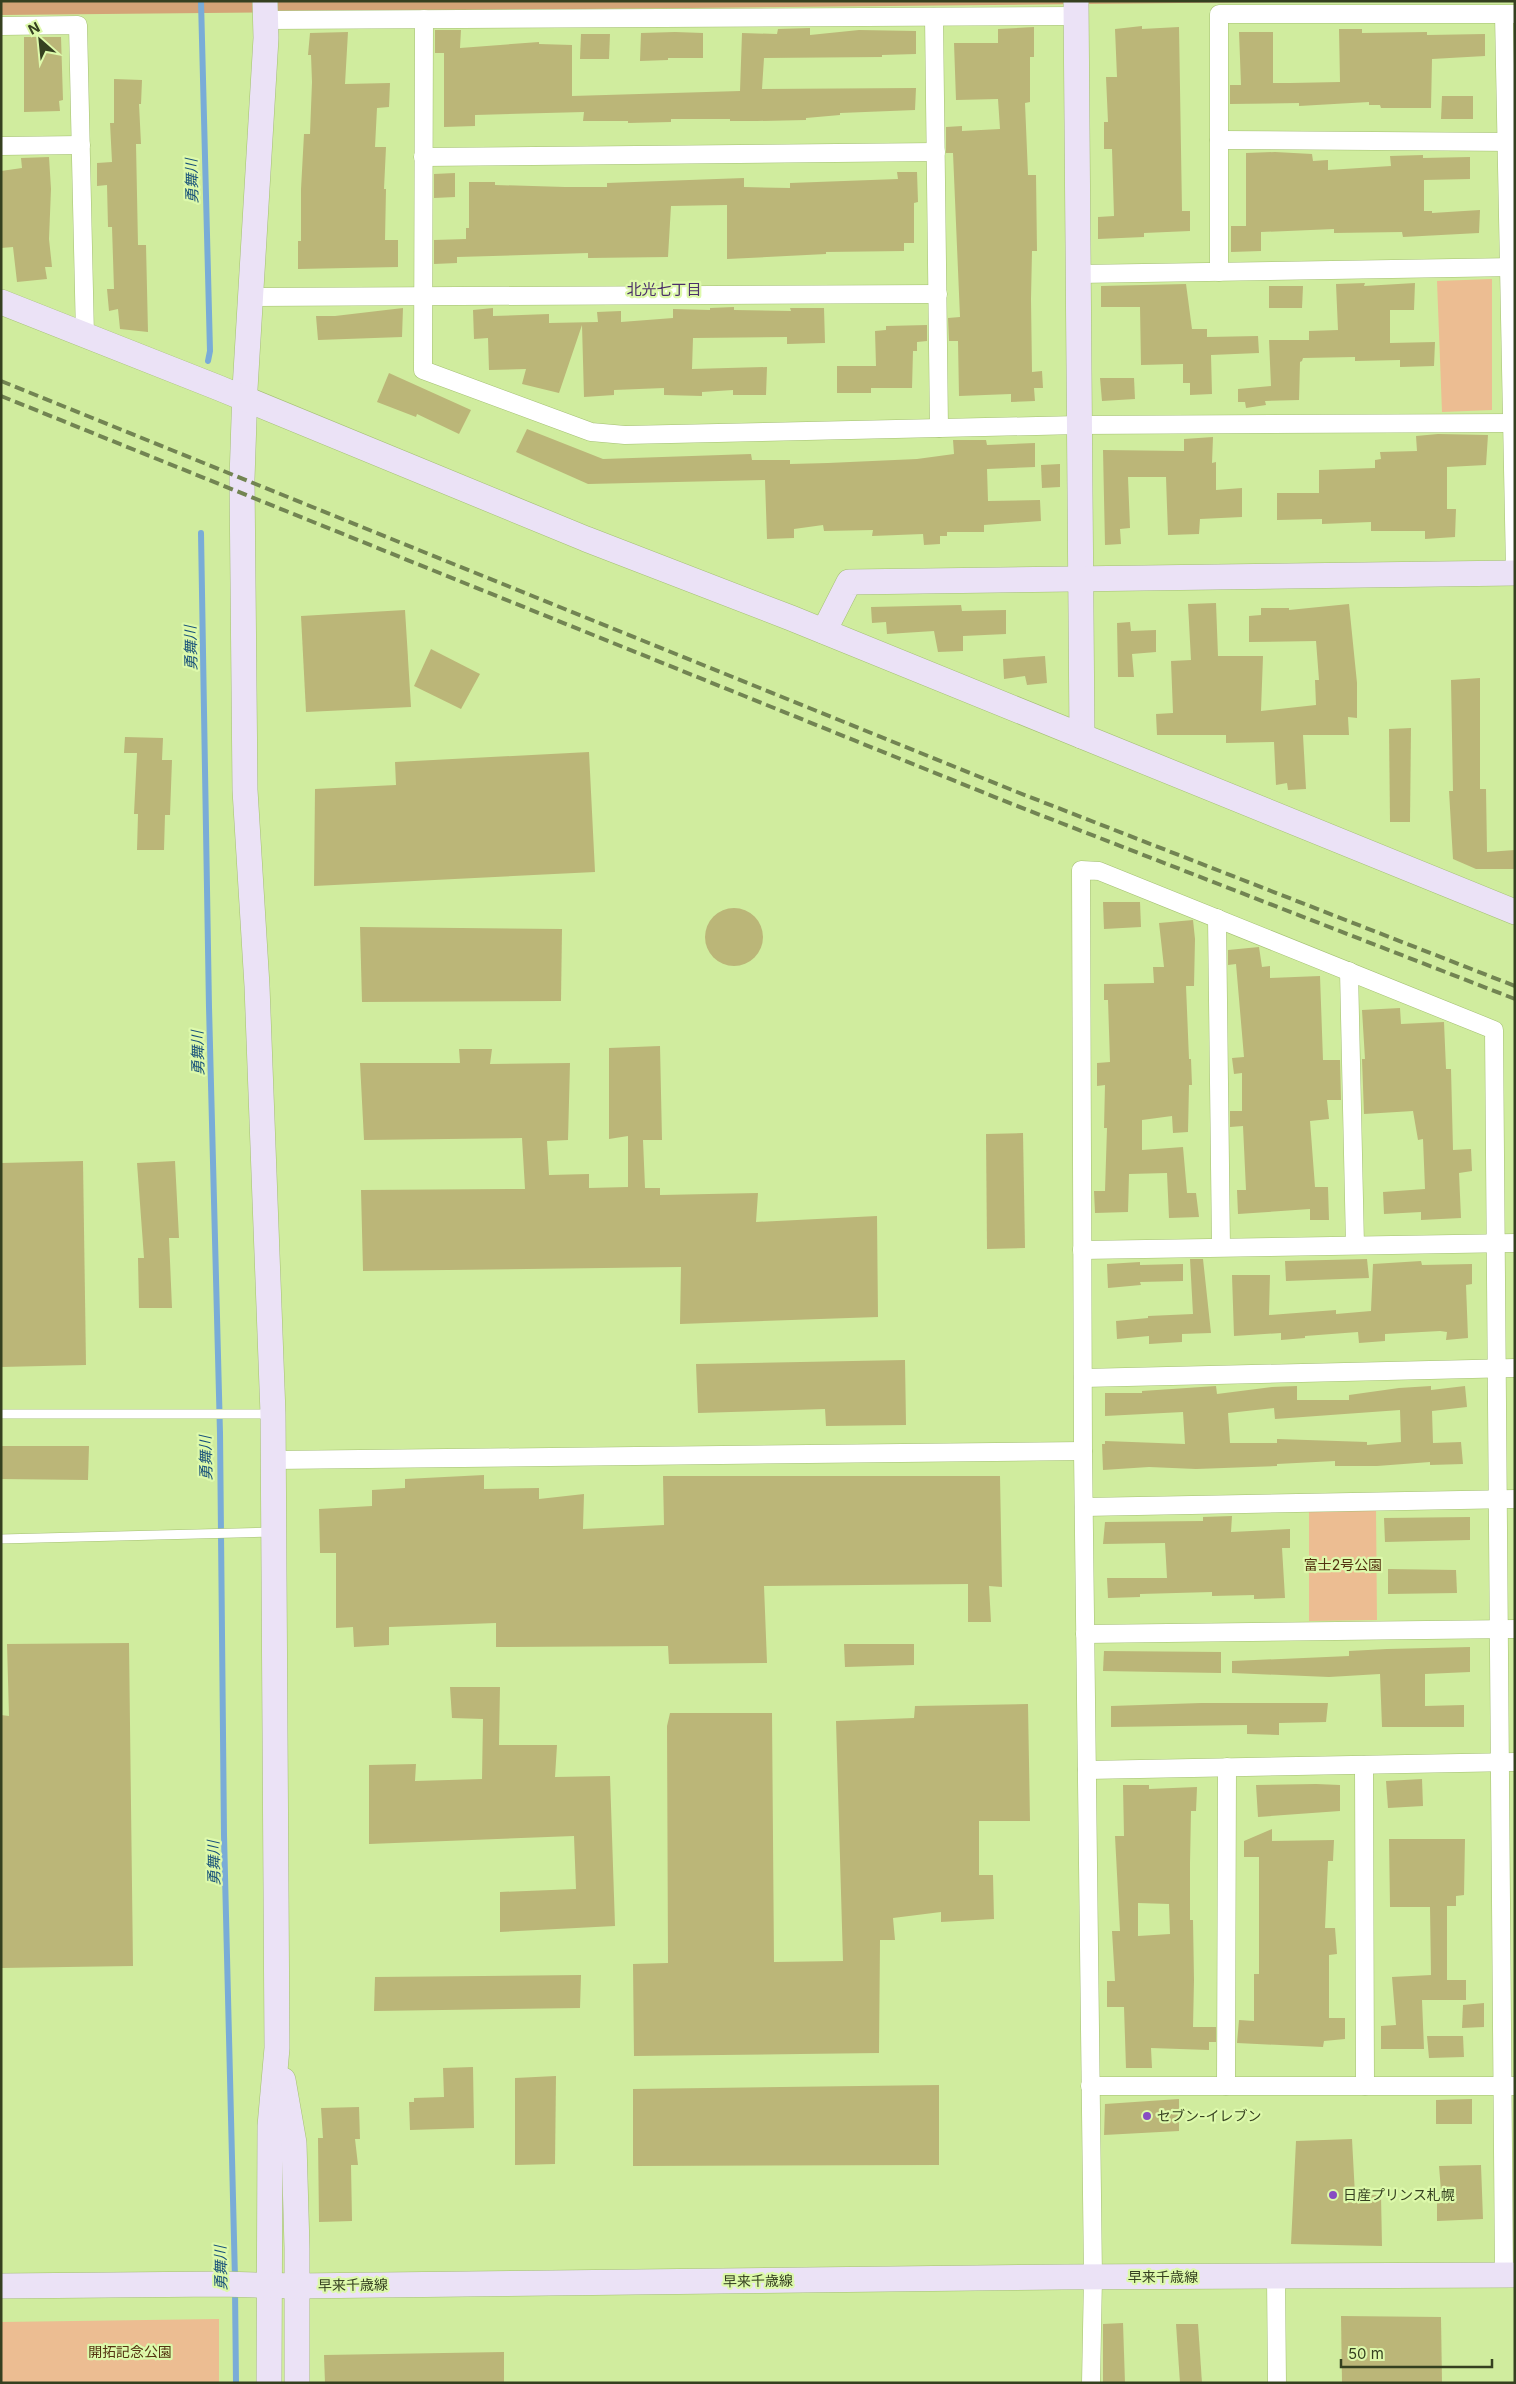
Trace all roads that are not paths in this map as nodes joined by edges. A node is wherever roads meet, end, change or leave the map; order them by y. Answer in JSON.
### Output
{"nodes":[{"id":1,"x":1076,"y":9,"type":"edge"},
{"id":2,"x":265,"y":11,"type":"edge"},
{"id":3,"x":1510,"y":14,"type":"edge"},
{"id":4,"x":934,"y":17,"type":"junction"},
{"id":5,"x":424,"y":19,"type":"junction"},
{"id":6,"x":1,"y":26,"type":"edge"},
{"id":7,"x":1219,"y":140,"type":"junction"},
{"id":8,"x":1511,"y":142,"type":"edge"},
{"id":9,"x":81,"y":145,"type":"junction"},
{"id":10,"x":1,"y":146,"type":"edge"},
{"id":11,"x":936,"y":152,"type":"junction"},
{"id":12,"x":424,"y":157,"type":"junction"},
{"id":13,"x":1512,"y":268,"type":"edge"},
{"id":14,"x":1219,"y":272,"type":"junction"},
{"id":15,"x":1078,"y":274,"type":"junction"},
{"id":16,"x":938,"y":294,"type":"junction"},
{"id":17,"x":423,"y":295,"type":"junction"},
{"id":18,"x":252,"y":297,"type":"junction"},
{"id":19,"x":1,"y":302,"type":"edge"},
{"id":20,"x":85,"y":336,"type":"junction"},
{"id":21,"x":245,"y":399,"type":"junction"},
{"id":22,"x":1513,"y":423,"type":"edge"},
{"id":23,"x":1078,"y":425,"type":"junction"},
{"id":24,"x":939,"y":428,"type":"junction"},
{"id":25,"x":1515,"y":569,"type":"edge"},
{"id":26,"x":1515,"y":573,"type":"edge"},
{"id":27,"x":1080,"y":577,"type":"junction"},
{"id":28,"x":824,"y":631,"type":"junction"},
{"id":29,"x":1082,"y":736,"type":"junction"},
{"id":30,"x":1515,"y":912,"type":"edge"},
{"id":31,"x":1218,"y":918,"type":"junction"},
{"id":32,"x":1348,"y":972,"type":"junction"},
{"id":33,"x":1496,"y":1243,"type":"junction"},
{"id":34,"x":1515,"y":1243,"type":"edge"},
{"id":35,"x":1355,"y":1245,"type":"junction"},
{"id":36,"x":1221,"y":1247,"type":"junction"},
{"id":37,"x":1082,"y":1250,"type":"junction"},
{"id":38,"x":1497,"y":1368,"type":"junction"},
{"id":39,"x":1515,"y":1368,"type":"edge"},
{"id":40,"x":1083,"y":1378,"type":"junction"},
{"id":41,"x":1,"y":1414,"type":"edge"},
{"id":42,"x":273,"y":1414,"type":"junction"},
{"id":43,"x":1083,"y":1451,"type":"junction"},
{"id":44,"x":274,"y":1460,"type":"junction"},
{"id":45,"x":1506,"y":1500,"type":"edge"},
{"id":46,"x":1084,"y":1507,"type":"junction"},
{"id":47,"x":274,"y":1532,"type":"junction"},
{"id":48,"x":1,"y":1539,"type":"edge"},
{"id":49,"x":1507,"y":1629,"type":"edge"},
{"id":50,"x":1085,"y":1634,"type":"junction"},
{"id":51,"x":1507,"y":1762,"type":"edge"},
{"id":52,"x":1364,"y":1765,"type":"junction"},
{"id":53,"x":1228,"y":1767,"type":"junction"},
{"id":54,"x":1087,"y":1770,"type":"junction"},
{"id":55,"x":277,"y":2048,"type":"junction"},
{"id":56,"x":1090,"y":2086,"type":"junction"},
{"id":57,"x":1226,"y":2086,"type":"junction"},
{"id":58,"x":1365,"y":2086,"type":"junction"},
{"id":59,"x":1509,"y":2086,"type":"edge"},
{"id":60,"x":1510,"y":2275,"type":"edge"},
{"id":61,"x":1093,"y":2277,"type":"junction"},
{"id":62,"x":1276,"y":2277,"type":"junction"},
{"id":63,"x":244,"y":2285,"type":"junction"},
{"id":64,"x":1,"y":2286,"type":"edge"},
{"id":65,"x":296,"y":2286,"type":"junction"},
{"id":66,"x":269,"y":2383,"type":"edge"},
{"id":67,"x":297,"y":2383,"type":"edge"},
{"id":68,"x":1091,"y":2383,"type":"edge"},
{"id":69,"x":1277,"y":2383,"type":"edge"}],
"edges":[{"from":1,"to":4,"type":"street"},
{"from":1,"to":15,"type":"street"},
{"from":2,"to":5,"type":"street"},
{"from":2,"to":18,"type":"street"},
{"from":3,"to":7,"type":"street"},
{"from":3,"to":8,"type":"street"},
{"from":4,"to":5,"type":"street"},
{"from":4,"to":11,"type":"street"},
{"from":5,"to":12,"type":"street"},
{"from":6,"to":9,"type":"street"},
{"from":7,"to":8,"type":"street"},
{"from":7,"to":14,"type":"street"},
{"from":8,"to":13,"type":"street"},
{"from":9,"to":10,"type":"street"},
{"from":9,"to":20,"type":"street"},
{"from":11,"to":12,"type":"street"},
{"from":11,"to":16,"type":"street"},
{"from":12,"to":17,"type":"street"},
{"from":13,"to":14,"type":"street"},
{"from":13,"to":22,"type":"street"},
{"from":14,"to":15,"type":"street"},
{"from":15,"to":23,"type":"street"},
{"from":16,"to":17,"type":"street"},
{"from":16,"to":24,"type":"street"},
{"from":17,"to":18,"type":"street"},
{"from":17,"to":24,"type":"street"},
{"from":18,"to":21,"type":"street"},
{"from":19,"to":20,"type":"street"},
{"from":20,"to":21,"type":"street"},
{"from":21,"to":28,"type":"street"},
{"from":21,"to":42,"type":"street"},
{"from":22,"to":23,"type":"street"},
{"from":22,"to":25,"type":"street"},
{"from":23,"to":24,"type":"street"},
{"from":23,"to":27,"type":"street"},
{"from":26,"to":27,"type":"street"},
{"from":27,"to":28,"type":"street"},
{"from":27,"to":29,"type":"street"},
{"from":28,"to":29,"type":"street"},
{"from":29,"to":30,"type":"street"},
{"from":31,"to":32,"type":"street"},
{"from":31,"to":36,"type":"street"},
{"from":31,"to":37,"type":"street"},
{"from":32,"to":33,"type":"street"},
{"from":32,"to":35,"type":"street"},
{"from":33,"to":34,"type":"street"},
{"from":33,"to":35,"type":"street"},
{"from":33,"to":38,"type":"street"},
{"from":35,"to":36,"type":"street"},
{"from":36,"to":37,"type":"street"},
{"from":37,"to":40,"type":"street"},
{"from":38,"to":39,"type":"street"},
{"from":38,"to":40,"type":"street"},
{"from":38,"to":45,"type":"street"},
{"from":40,"to":43,"type":"street"},
{"from":41,"to":42,"type":"lane"},
{"from":42,"to":44,"type":"street"},
{"from":43,"to":44,"type":"street"},
{"from":43,"to":46,"type":"street"},
{"from":44,"to":47,"type":"street"},
{"from":45,"to":46,"type":"street"},
{"from":45,"to":49,"type":"street"},
{"from":46,"to":50,"type":"street"},
{"from":47,"to":48,"type":"lane"},
{"from":47,"to":55,"type":"street"},
{"from":49,"to":50,"type":"street"},
{"from":49,"to":51,"type":"street"},
{"from":50,"to":54,"type":"street"},
{"from":51,"to":52,"type":"street"},
{"from":51,"to":59,"type":"street"},
{"from":52,"to":53,"type":"street"},
{"from":52,"to":58,"type":"street"},
{"from":53,"to":54,"type":"street"},
{"from":53,"to":57,"type":"street"},
{"from":54,"to":56,"type":"street"},
{"from":55,"to":63,"type":"street"},
{"from":55,"to":65,"type":"street"},
{"from":56,"to":57,"type":"street"},
{"from":56,"to":61,"type":"street"},
{"from":57,"to":58,"type":"street"},
{"from":58,"to":59,"type":"street"},
{"from":59,"to":60,"type":"street"},
{"from":60,"to":62,"type":"street","name":"早来千歳線"},
{"from":61,"to":62,"type":"street","name":"早来千歳線"},
{"from":61,"to":65,"type":"street","name":"早来千歳線"},
{"from":61,"to":68,"type":"street"},
{"from":62,"to":69,"type":"street"},
{"from":63,"to":64,"type":"street","name":"早来千歳線"},
{"from":63,"to":65,"type":"street","name":"早来千歳線"},
{"from":63,"to":66,"type":"street"},
{"from":65,"to":67,"type":"street"}]}
